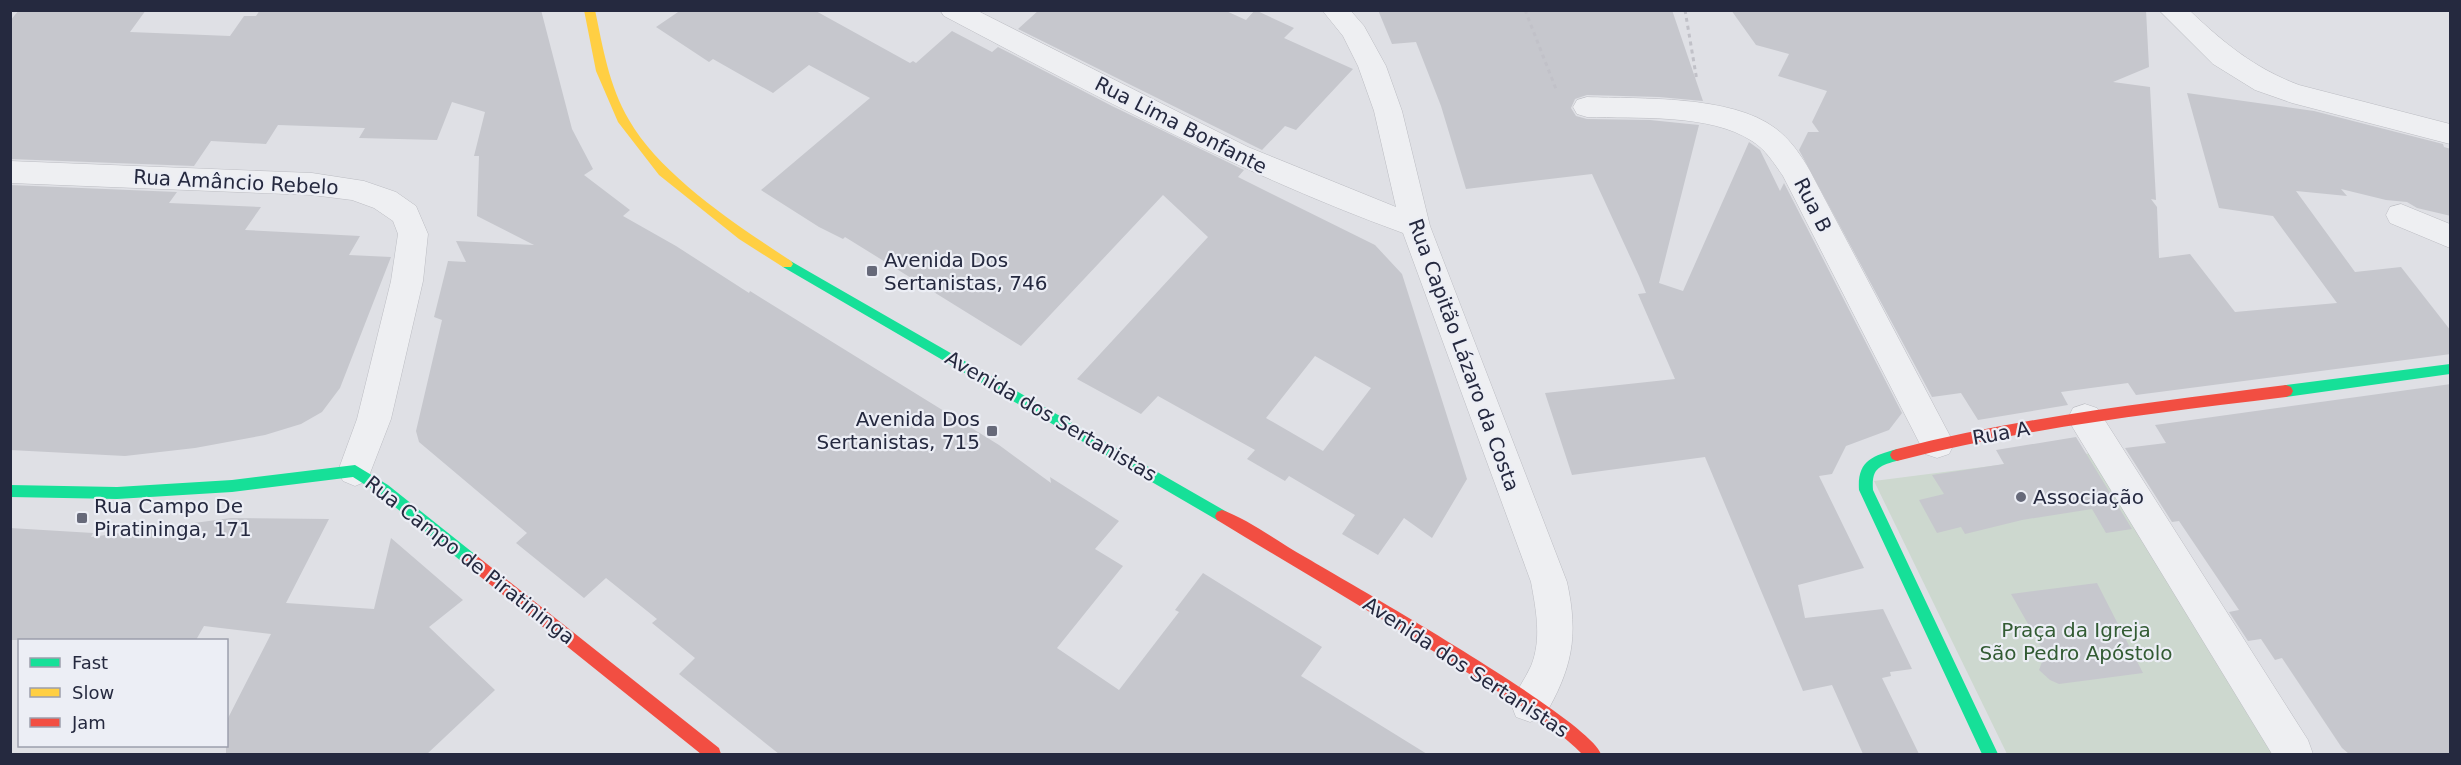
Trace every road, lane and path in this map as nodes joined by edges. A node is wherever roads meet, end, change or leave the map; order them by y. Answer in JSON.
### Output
{"nodes":[{"id":1,"x":589,"y":10,"type":"edge"},
{"id":2,"x":953,"y":10,"type":"edge"},
{"id":3,"x":1335,"y":10,"type":"edge"},
{"id":4,"x":1525,"y":10,"type":"edge"},
{"id":5,"x":1685,"y":10,"type":"edge"},
{"id":6,"x":2172,"y":10,"type":"edge"},
{"id":7,"x":1587,"y":107,"type":"joint"},
{"id":8,"x":1703,"y":114,"type":"junction"},
{"id":9,"x":2451,"y":134,"type":"edge"},
{"id":10,"x":10,"y":172,"type":"edge"},
{"id":11,"x":2401,"y":215,"type":"dead end"},
{"id":12,"x":1415,"y":226,"type":"junction"},
{"id":13,"x":2451,"y":237,"type":"edge"},
{"id":14,"x":2451,"y":369,"type":"edge"},
{"id":15,"x":2085,"y":418,"type":"junction"},
{"id":16,"x":1936,"y":444,"type":"junction"},
{"id":17,"x":355,"y":471,"type":"junction"},
{"id":18,"x":10,"y":491,"type":"edge"},
{"id":19,"x":1530,"y":705,"type":"junction"},
{"id":20,"x":714,"y":754,"type":"edge"},
{"id":21,"x":1593,"y":754,"type":"edge"},
{"id":22,"x":1990,"y":754,"type":"edge"},
{"id":23,"x":2294,"y":754,"type":"edge"}],
"edges":[{"from":1,"to":19,"type":"street","name":"Avenida dos Sertanistas"},
{"from":2,"to":12,"type":"street","name":"Rua Lima Bonfante"},
{"from":3,"to":12,"type":"street","name":"Rua Capitão Lázaro da Costa"},
{"from":4,"to":7,"type":"path"},
{"from":5,"to":8,"type":"path"},
{"from":6,"to":9,"type":"street"},
{"from":7,"to":8,"type":"street","name":"Rua B"},
{"from":8,"to":16,"type":"street","name":"Rua B"},
{"from":10,"to":17,"type":"street","name":"Rua Amâncio Rebelo"},
{"from":11,"to":13,"type":"street"},
{"from":12,"to":19,"type":"street","name":"Rua Capitão Lázaro da Costa"},
{"from":14,"to":15,"type":"street","name":"Rua A"},
{"from":15,"to":16,"type":"street","name":"Rua A"},
{"from":15,"to":23,"type":"street"},
{"from":16,"to":22,"type":"street","name":"Rua A"},
{"from":17,"to":18,"type":"street","name":"Rua Campo de Piratininga"},
{"from":17,"to":20,"type":"street","name":"Rua Campo de Piratininga"},
{"from":19,"to":21,"type":"street","name":"Avenida dos Sertanistas"}]}
